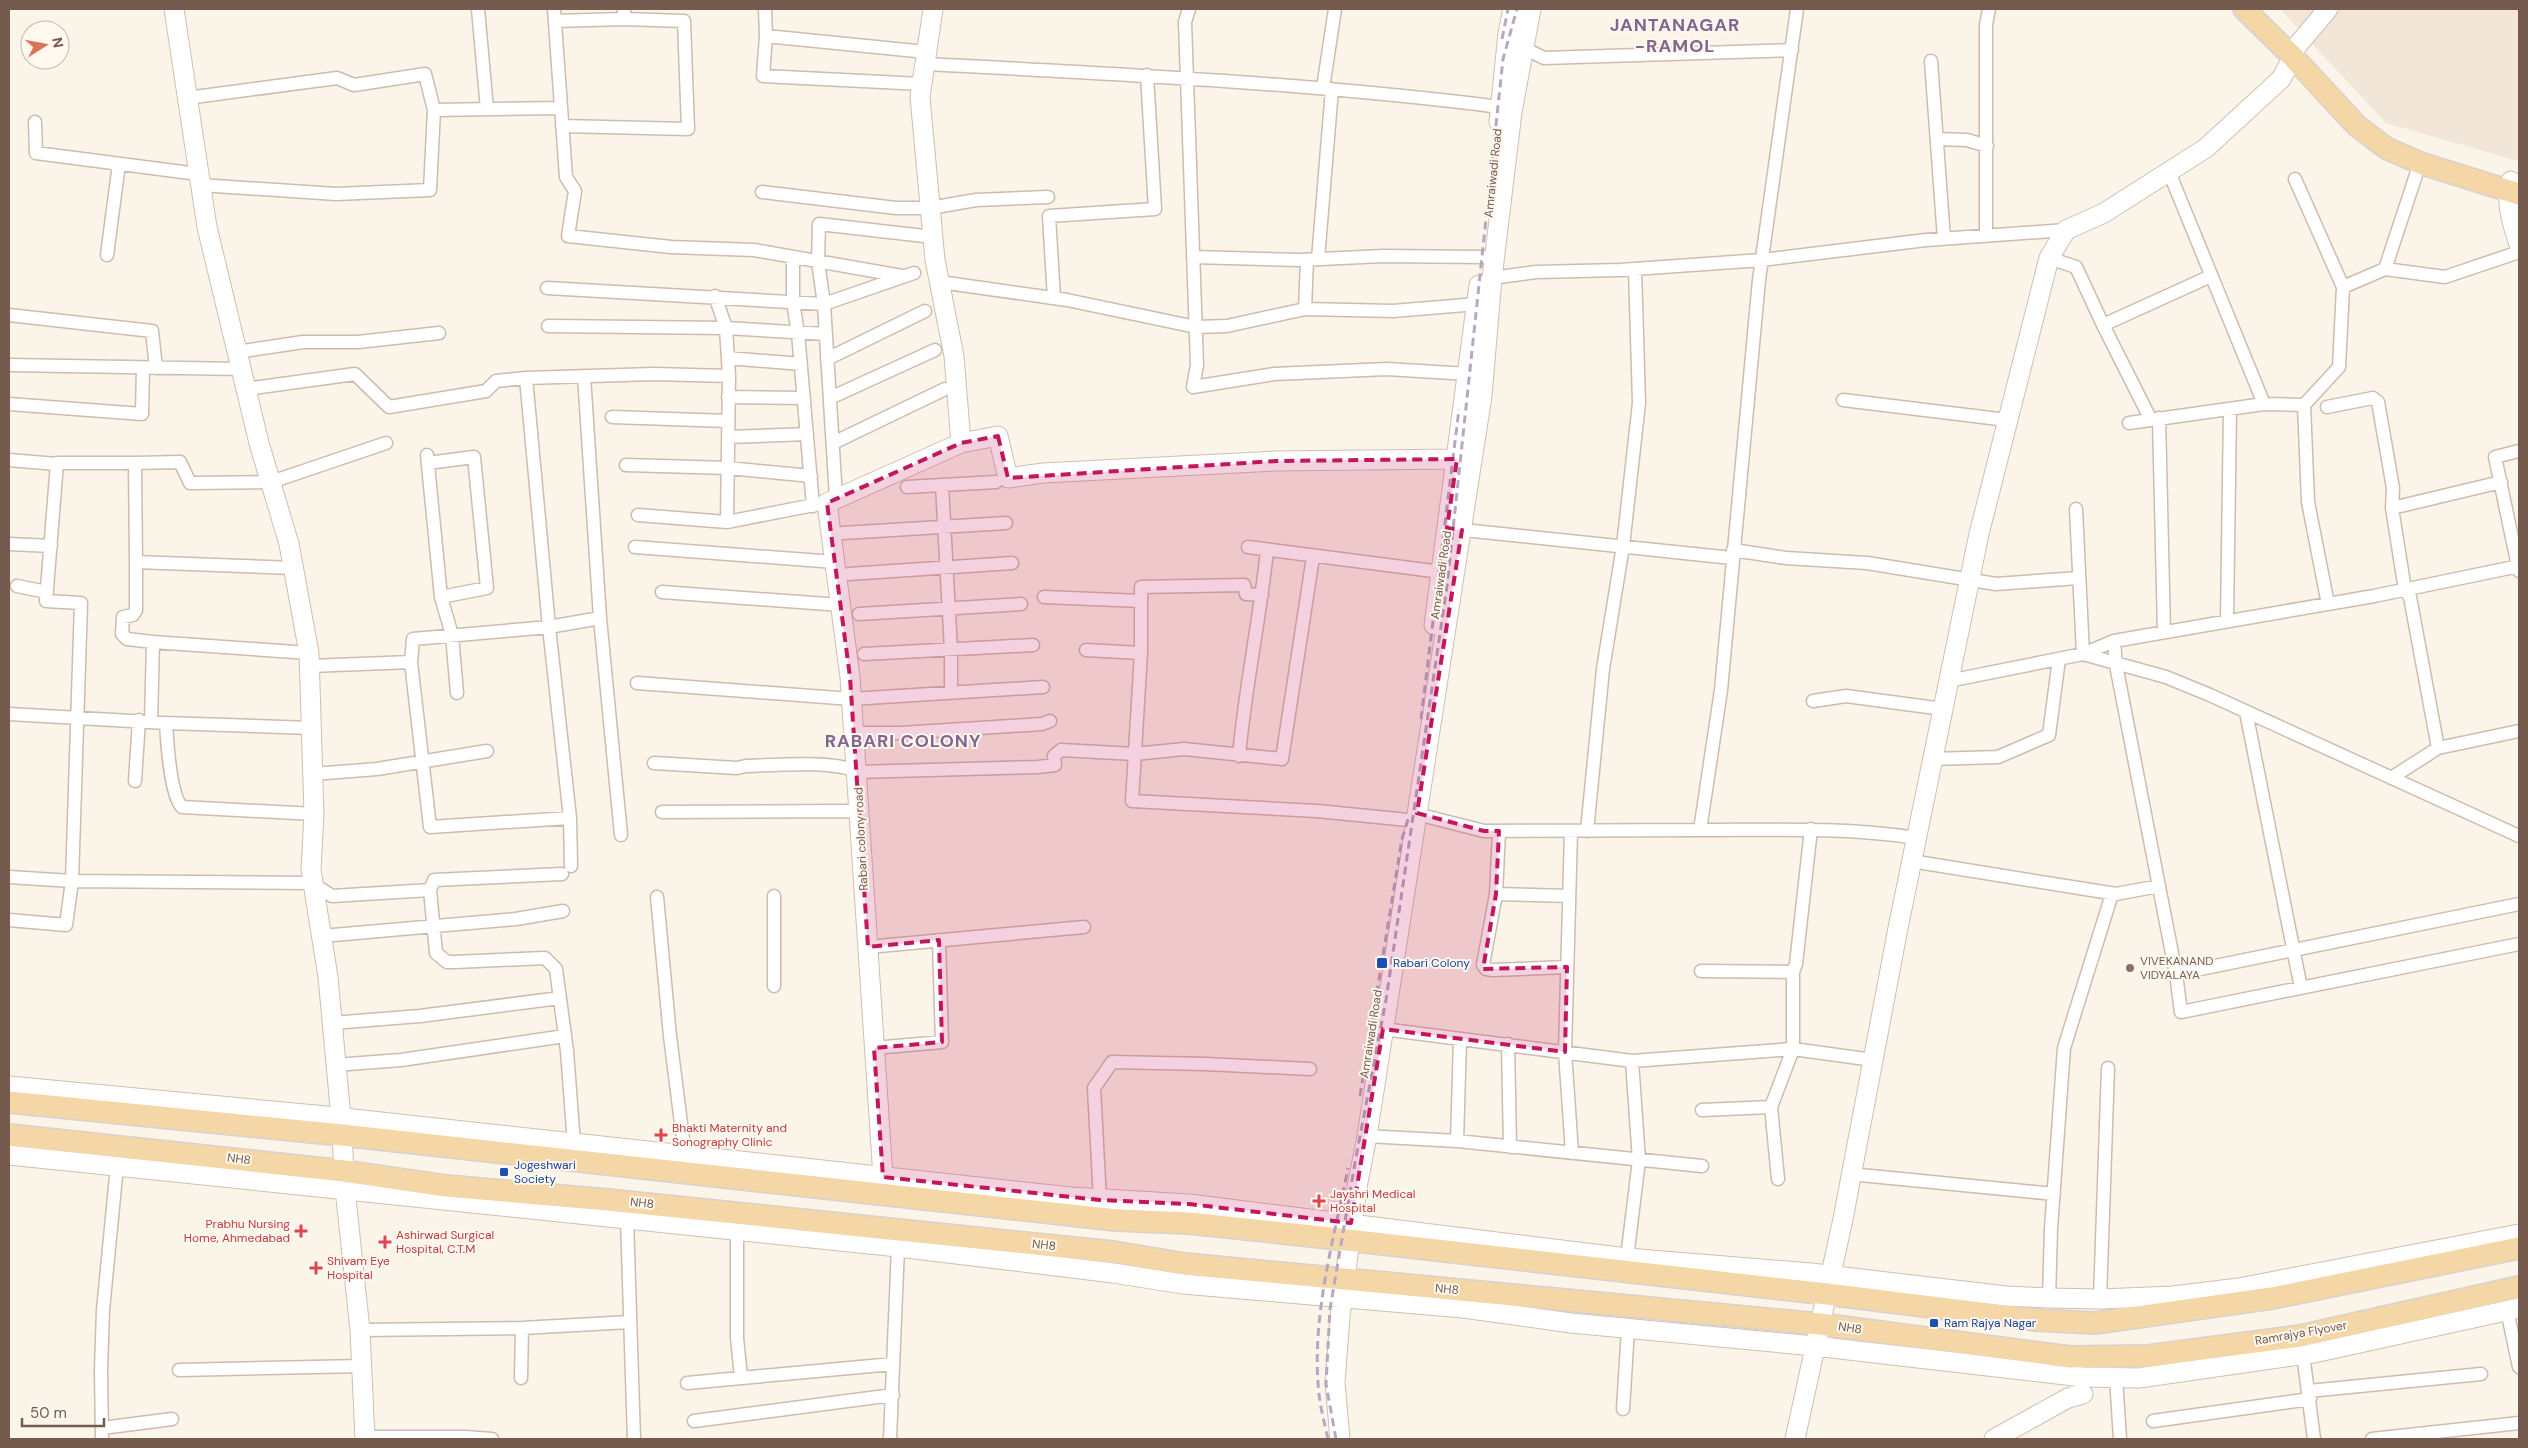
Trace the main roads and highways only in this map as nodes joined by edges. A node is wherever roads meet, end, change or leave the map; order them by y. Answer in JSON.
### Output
{"nodes":[{"id":1,"x":2244,"y":9,"type":"edge"},
{"id":2,"x":2257,"y":9,"type":"edge"},
{"id":3,"x":2294,"y":52,"type":"junction"},
{"id":4,"x":2514,"y":187,"type":"edge"},
{"id":5,"x":9,"y":1102,"type":"edge"},
{"id":6,"x":9,"y":1135,"type":"edge"},
{"id":7,"x":2519,"y":1248,"type":"edge"},
{"id":8,"x":2336,"y":1271,"type":"road end"},
{"id":9,"x":2519,"y":1287,"type":"edge"},
{"id":10,"x":2306,"y":1291,"type":"junction"},
{"id":11,"x":2080,"y":1356,"type":"joint"}],
"edges":[{"from":1,"to":3,"type":"main road"},
{"from":2,"to":3,"type":"main road"},
{"from":3,"to":4,"type":"main road"},
{"from":3,"to":4,"type":"main road"},
{"from":5,"to":10,"type":"main road"},
{"from":6,"to":11,"type":"main road","name":"NH8"},
{"from":7,"to":10,"type":"main road"},
{"from":8,"to":10,"type":"main road"},
{"from":9,"to":11,"type":"main road","name":"Ramrajya Flyover"}]}
